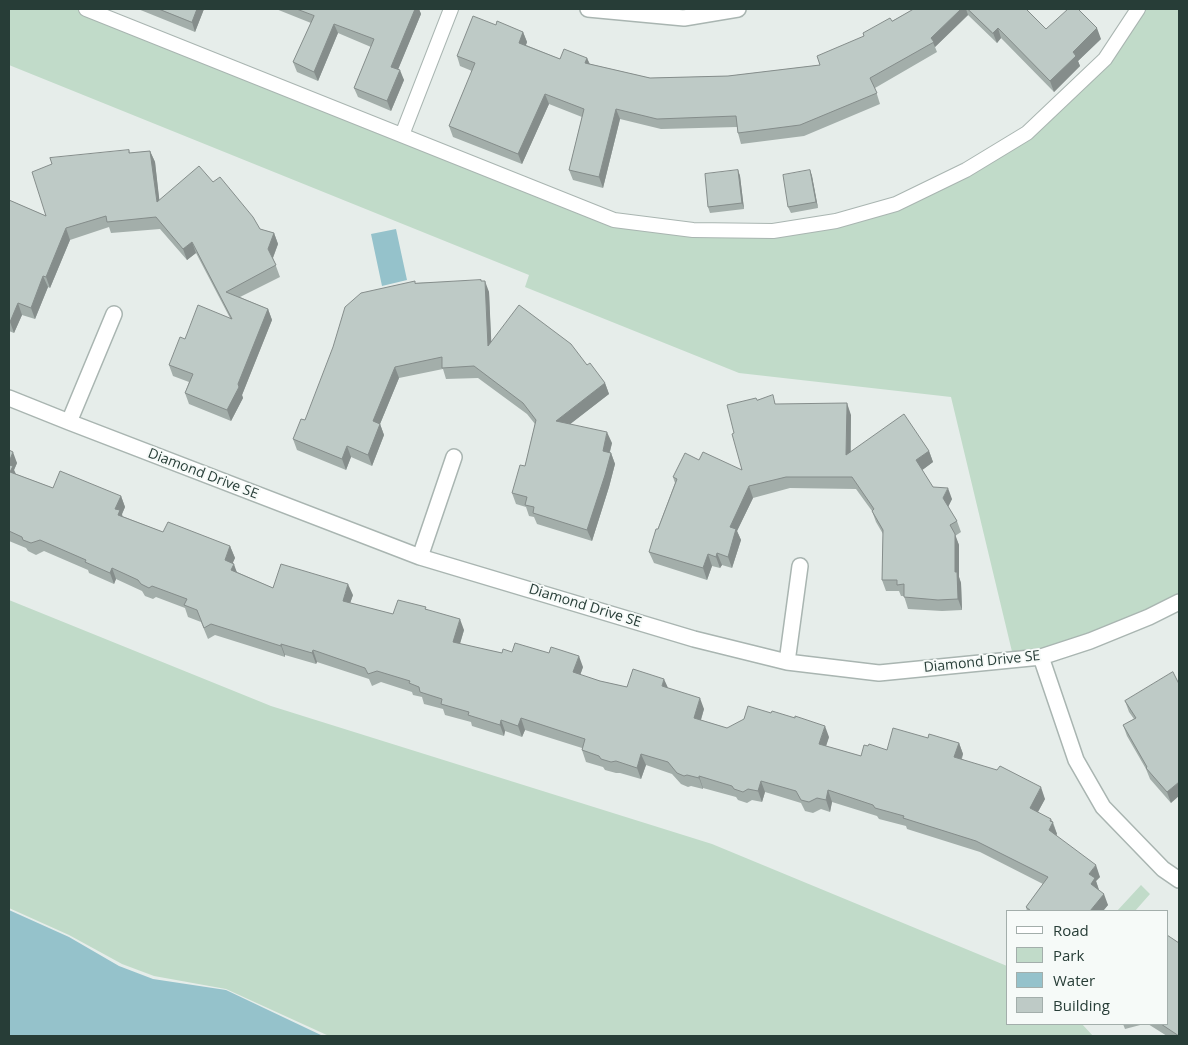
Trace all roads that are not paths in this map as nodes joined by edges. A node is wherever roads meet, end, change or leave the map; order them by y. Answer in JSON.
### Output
{"nodes":[{"id":1,"x":86,"y":9,"type":"edge"},
{"id":2,"x":451,"y":9,"type":"edge"},
{"id":3,"x":588,"y":9,"type":"edge"},
{"id":4,"x":738,"y":9,"type":"edge"},
{"id":5,"x":1138,"y":9,"type":"edge"},
{"id":6,"x":402,"y":135,"type":"junction"},
{"id":7,"x":114,"y":314,"type":"dead end"},
{"id":8,"x":9,"y":398,"type":"edge"},
{"id":9,"x":69,"y":422,"type":"junction"},
{"id":10,"x":454,"y":457,"type":"dead end"},
{"id":11,"x":420,"y":557,"type":"junction"},
{"id":12,"x":800,"y":566,"type":"dead end"},
{"id":13,"x":1179,"y":602,"type":"edge"},
{"id":14,"x":1041,"y":657,"type":"junction"},
{"id":15,"x":786,"y":662,"type":"junction"},
{"id":16,"x":1179,"y":880,"type":"edge"}],
"edges":[{"from":1,"to":6,"type":"lane"},
{"from":2,"to":6,"type":"lane"},
{"from":3,"to":4,"type":"street"},
{"from":5,"to":6,"type":"lane"},
{"from":7,"to":9,"type":"street"},
{"from":8,"to":9,"type":"street","name":"Diamond Drive SE"},
{"from":9,"to":11,"type":"street","name":"Diamond Drive SE"},
{"from":10,"to":11,"type":"street"},
{"from":11,"to":15,"type":"street","name":"Diamond Drive SE"},
{"from":12,"to":15,"type":"street"},
{"from":13,"to":14,"type":"street","name":"Diamond Drive SE"},
{"from":14,"to":15,"type":"street","name":"Diamond Drive SE"},
{"from":14,"to":16,"type":"street"}]}
